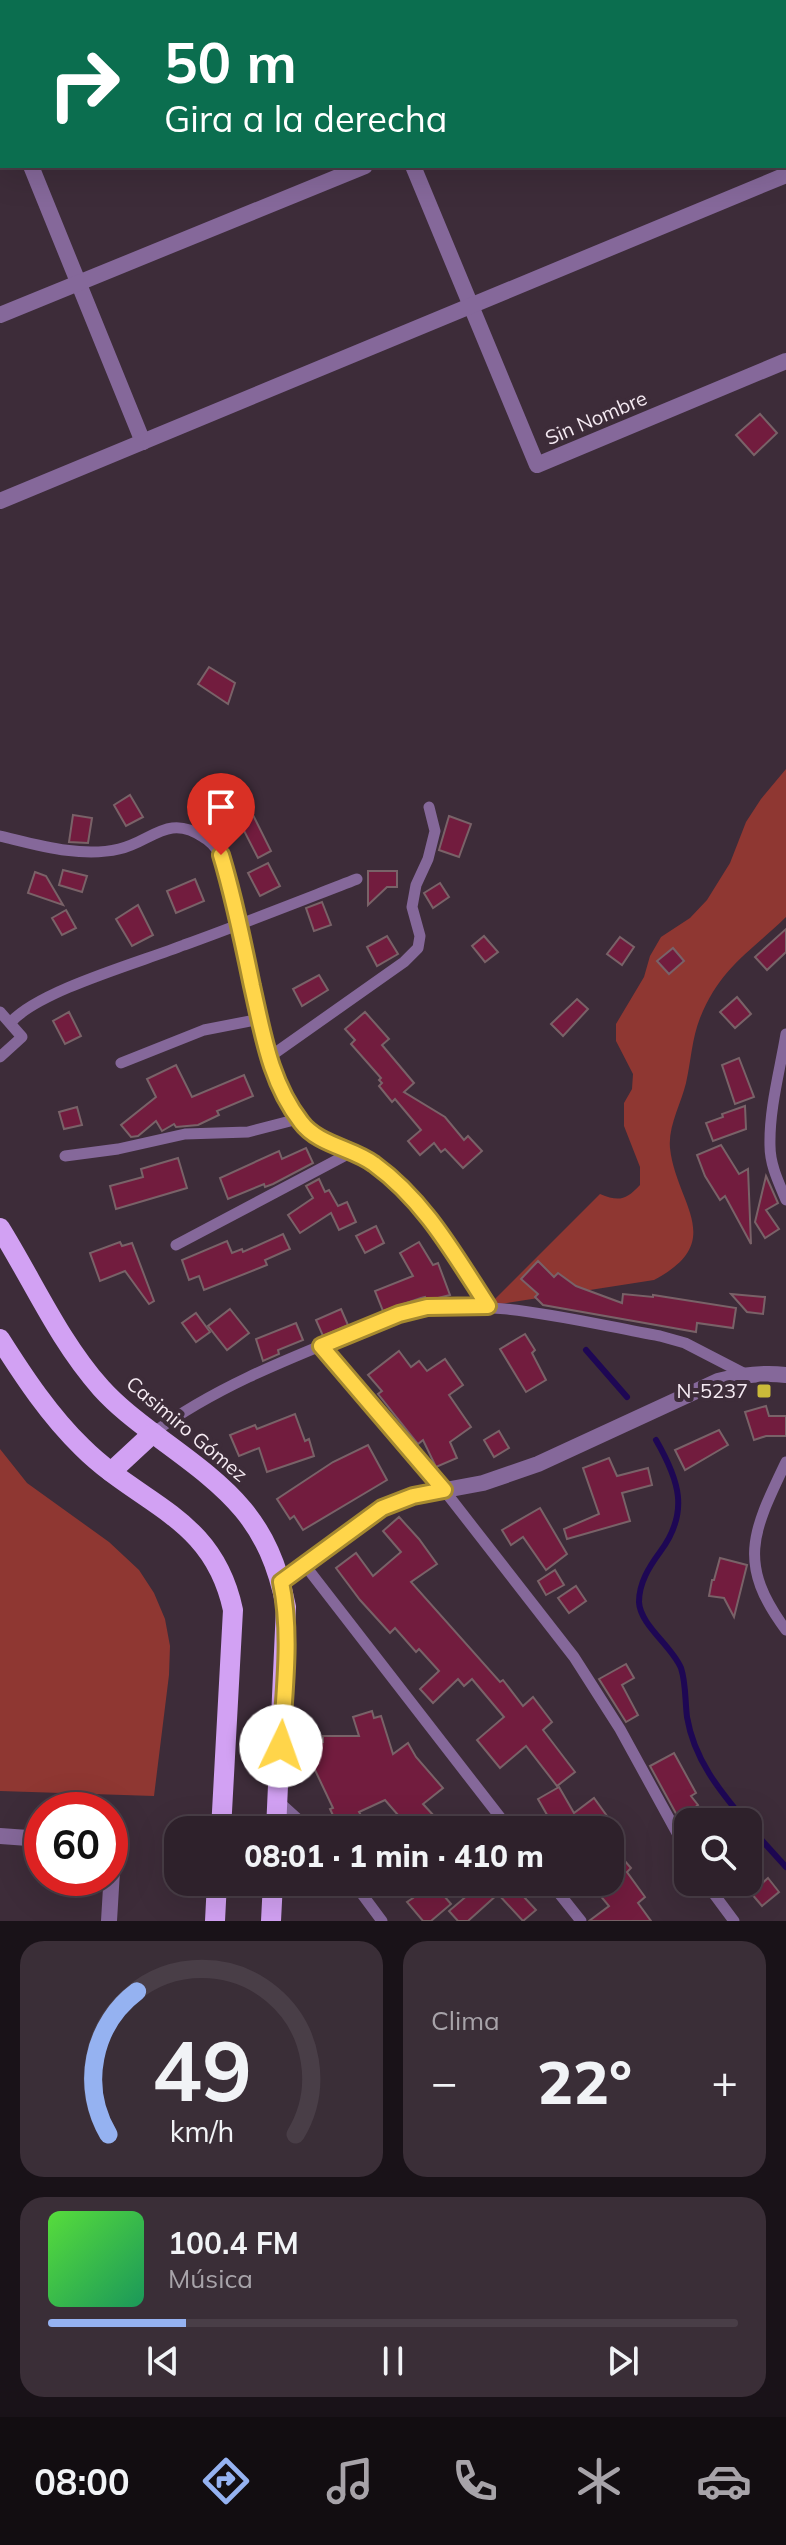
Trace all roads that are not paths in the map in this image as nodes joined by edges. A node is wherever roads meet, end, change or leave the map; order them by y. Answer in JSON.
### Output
{"nodes":[{"id":1,"x":32,"y":168,"type":"edge"},
{"id":2,"x":360,"y":168,"type":"edge"},
{"id":3,"x":414,"y":168,"type":"edge"},
{"id":4,"x":786,"y":175,"type":"edge"},
{"id":5,"x":78,"y":283,"type":"junction"},
{"id":6,"x":471,"y":306,"type":"junction"},
{"id":7,"x":0,"y":315,"type":"edge"},
{"id":8,"x":786,"y":361,"type":"edge"},
{"id":9,"x":143,"y":442,"type":"junction"},
{"id":10,"x":0,"y":501,"type":"edge"},
{"id":11,"x":429,"y":807,"type":"dead end"},
{"id":12,"x":0,"y":836,"type":"edge"},
{"id":13,"x":357,"y":879,"type":"dead end"},
{"id":14,"x":239,"y":925,"type":"junction"},
{"id":15,"x":0,"y":1012,"type":"edge"},
{"id":16,"x":260,"y":1019,"type":"junction"},
{"id":17,"x":11,"y":1022,"type":"junction"},
{"id":18,"x":786,"y":1034,"type":"edge"},
{"id":19,"x":0,"y":1057,"type":"edge"},
{"id":20,"x":268,"y":1058,"type":"junction"},
{"id":21,"x":121,"y":1063,"type":"dead end"},
{"id":22,"x":298,"y":1119,"type":"junction"},
{"id":23,"x":350,"y":1153,"type":"junction"},
{"id":24,"x":65,"y":1156,"type":"dead end"},
{"id":25,"x":786,"y":1200,"type":"edge"},
{"id":26,"x":0,"y":1228,"type":"edge"},
{"id":27,"x":176,"y":1245,"type":"dead end"},
{"id":28,"x":488,"y":1306,"type":"junction"},
{"id":29,"x":0,"y":1339,"type":"edge"},
{"id":30,"x":321,"y":1346,"type":"junction"},
{"id":31,"x":745,"y":1374,"type":"junction"},
{"id":32,"x":786,"y":1375,"type":"edge"},
{"id":33,"x":153,"y":1433,"type":"junction"},
{"id":34,"x":786,"y":1462,"type":"edge"},
{"id":35,"x":111,"y":1472,"type":"junction"},
{"id":36,"x":444,"y":1490,"type":"junction"},
{"id":37,"x":304,"y":1564,"type":"junction"},
{"id":38,"x":281,"y":1582,"type":"junction"},
{"id":39,"x":786,"y":1630,"type":"edge"},
{"id":40,"x":278,"y":1801,"type":"junction"},
{"id":41,"x":222,"y":1816,"type":"edge"},
{"id":42,"x":277,"y":1816,"type":"edge"},
{"id":43,"x":295,"y":1816,"type":"edge"},
{"id":44,"x":499,"y":1816,"type":"edge"},
{"id":45,"x":674,"y":1828,"type":"edge"},
{"id":46,"x":0,"y":1836,"type":"edge"},
{"id":47,"x":24,"y":1838,"type":"edge"},
{"id":48,"x":110,"y":1896,"type":"edge"},
{"id":49,"x":216,"y":1896,"type":"edge"},
{"id":50,"x":272,"y":1896,"type":"edge"},
{"id":51,"x":363,"y":1896,"type":"edge"},
{"id":52,"x":561,"y":1896,"type":"edge"},
{"id":53,"x":715,"y":1896,"type":"edge"},
{"id":54,"x":109,"y":1921,"type":"edge"},
{"id":55,"x":215,"y":1921,"type":"edge"},
{"id":56,"x":271,"y":1921,"type":"edge"},
{"id":57,"x":382,"y":1921,"type":"edge"},
{"id":58,"x":581,"y":1921,"type":"edge"},
{"id":59,"x":734,"y":1921,"type":"edge"}],
"edges":[{"from":1,"to":5,"type":"street"},
{"from":2,"to":5,"type":"street"},
{"from":3,"to":6,"type":"street","name":"Sin Nombre"},
{"from":4,"to":6,"type":"street"},
{"from":5,"to":7,"type":"street"},
{"from":5,"to":9,"type":"street"},
{"from":6,"to":8,"type":"street","name":"Sin Nombre"},
{"from":6,"to":9,"type":"street"},
{"from":9,"to":10,"type":"street"},
{"from":11,"to":20,"type":"lane"},
{"from":12,"to":14,"type":"lane"},
{"from":13,"to":14,"type":"lane"},
{"from":14,"to":16,"type":"lane"},
{"from":14,"to":17,"type":"lane"},
{"from":15,"to":17,"type":"lane"},
{"from":16,"to":20,"type":"lane"},
{"from":16,"to":21,"type":"lane"},
{"from":17,"to":19,"type":"lane"},
{"from":18,"to":25,"type":"lane"},
{"from":20,"to":22,"type":"lane"},
{"from":22,"to":23,"type":"lane"},
{"from":22,"to":24,"type":"lane"},
{"from":23,"to":27,"type":"lane"},
{"from":23,"to":28,"type":"lane"},
{"from":26,"to":33,"type":"main road","name":"Casimiro Gómez"},
{"from":28,"to":30,"type":"lane"},
{"from":28,"to":31,"type":"lane"},
{"from":29,"to":35,"type":"main road"},
{"from":30,"to":33,"type":"lane"},
{"from":30,"to":36,"type":"lane"},
{"from":31,"to":32,"type":"street"},
{"from":31,"to":36,"type":"street"},
{"from":33,"to":35,"type":"main road"},
{"from":33,"to":38,"type":"main road","name":"Casimiro Gómez"},
{"from":34,"to":39,"type":"lane"},
{"from":35,"to":41,"type":"main road"},
{"from":36,"to":37,"type":"street"},
{"from":36,"to":45,"type":"lane"},
{"from":37,"to":38,"type":"street"},
{"from":37,"to":44,"type":"lane"},
{"from":38,"to":40,"type":"main road","name":"Casimiro Gómez"},
{"from":40,"to":42,"type":"main road","name":"Casimiro Gómez"},
{"from":40,"to":43,"type":"lane"},
{"from":46,"to":47,"type":"street"},
{"from":48,"to":54,"type":"street"},
{"from":49,"to":55,"type":"main road"},
{"from":50,"to":56,"type":"main road"},
{"from":51,"to":57,"type":"lane"},
{"from":52,"to":58,"type":"lane"},
{"from":53,"to":59,"type":"lane"}]}
